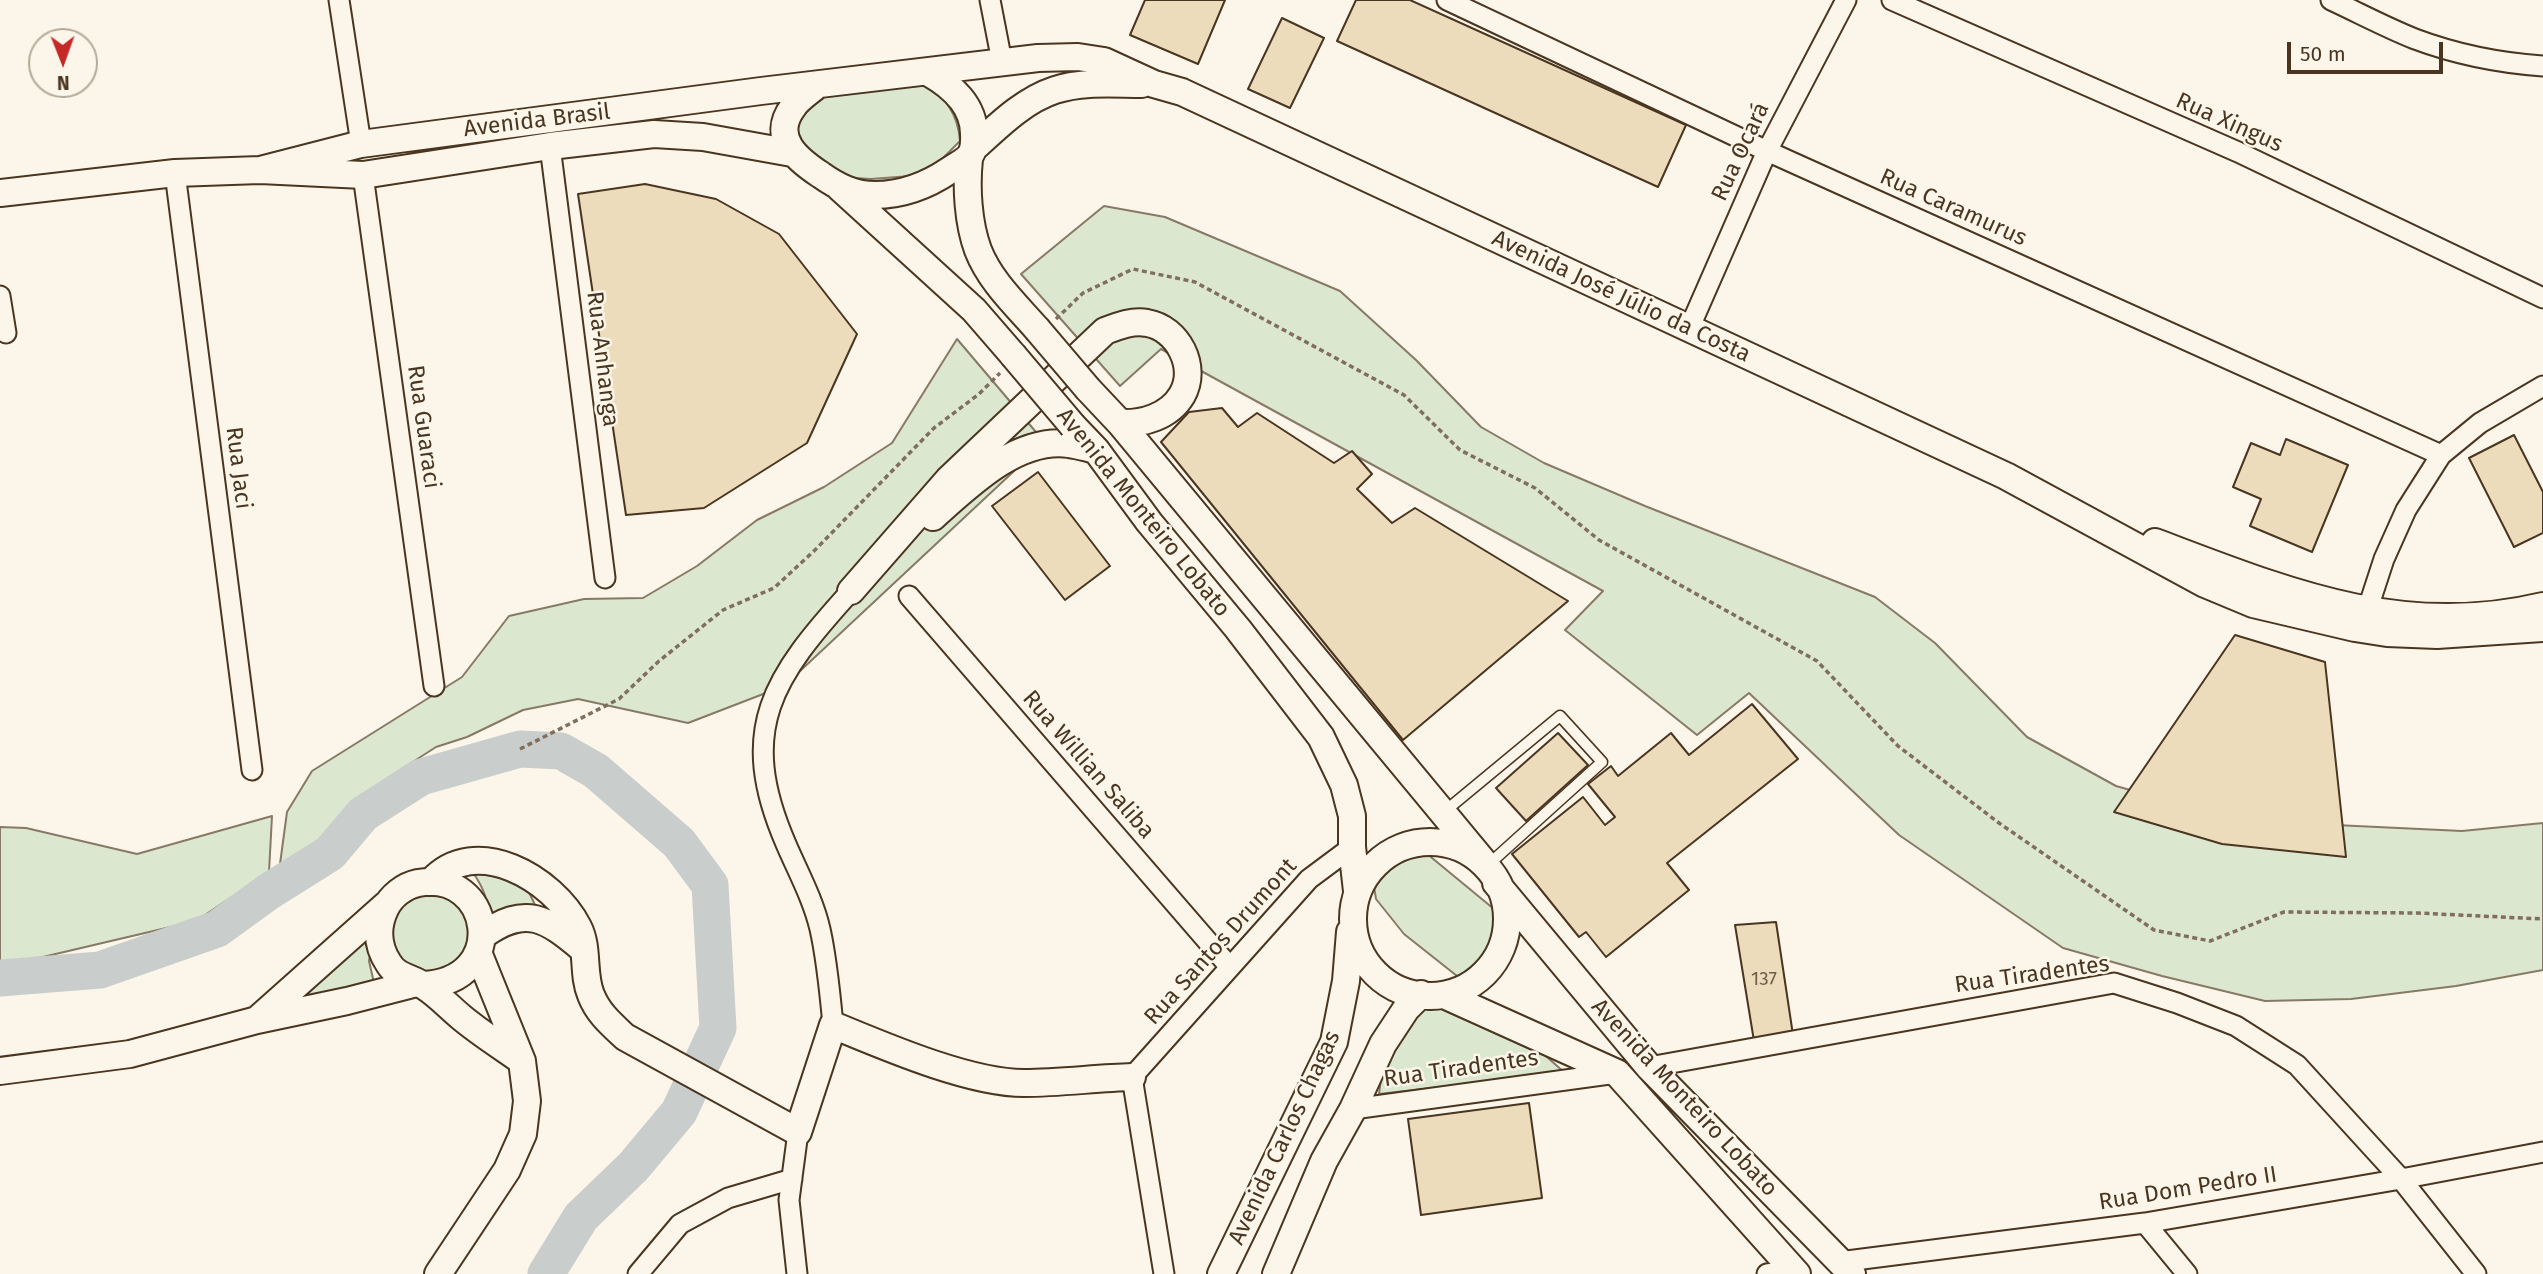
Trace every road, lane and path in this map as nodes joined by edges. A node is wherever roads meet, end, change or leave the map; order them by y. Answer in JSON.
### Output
{"nodes":[{"id":1,"x":340,"y":0,"type":"edge"},
{"id":2,"x":990,"y":0,"type":"edge"},
{"id":3,"x":1447,"y":0,"type":"edge"},
{"id":4,"x":1846,"y":0,"type":"edge"},
{"id":5,"x":1892,"y":0,"type":"edge"},
{"id":6,"x":2331,"y":0,"type":"edge"},
{"id":7,"x":1002,"y":62,"type":"junction"},
{"id":8,"x":2543,"y":66,"type":"edge"},
{"id":9,"x":929,"y":73,"type":"junction"},
{"id":10,"x":1154,"y":84,"type":"junction"},
{"id":11,"x":816,"y":86,"type":"junction"},
{"id":12,"x":361,"y":144,"type":"junction"},
{"id":13,"x":550,"y":146,"type":"junction"},
{"id":14,"x":1767,"y":150,"type":"junction"},
{"id":15,"x":792,"y":153,"type":"junction"},
{"id":16,"x":972,"y":153,"type":"junction"},
{"id":17,"x":260,"y":170,"type":"junction"},
{"id":18,"x":174,"y":173,"type":"junction"},
{"id":19,"x":363,"y":175,"type":"junction"},
{"id":20,"x":838,"y":187,"type":"junction"},
{"id":21,"x":0,"y":193,"type":"edge"},
{"id":22,"x":0,"y":296,"type":"edge"},
{"id":23,"x":2543,"y":298,"type":"edge"},
{"id":24,"x":1055,"y":320,"type":"dead end"},
{"id":25,"x":1689,"y":330,"type":"junction"},
{"id":26,"x":6,"y":333,"type":"dead end"},
{"id":27,"x":1007,"y":366,"type":"dead end"},
{"id":28,"x":2543,"y":386,"type":"edge"},
{"id":29,"x":1120,"y":423,"type":"junction"},
{"id":30,"x":1096,"y":450,"type":"junction"},
{"id":31,"x":2441,"y":455,"type":"junction"},
{"id":32,"x":2084,"y":520,"type":"junction"},
{"id":33,"x":605,"y":578,"type":"dead end"},
{"id":34,"x":851,"y":591,"type":"junction"},
{"id":35,"x":909,"y":596,"type":"dead end"},
{"id":36,"x":2543,"y":606,"type":"edge"},
{"id":37,"x":2367,"y":611,"type":"junction"},
{"id":38,"x":2543,"y":628,"type":"edge"},
{"id":39,"x":434,"y":686,"type":"dead end"},
{"id":40,"x":520,"y":749,"type":"dead end"},
{"id":41,"x":252,"y":769,"type":"dead end"},
{"id":42,"x":1444,"y":812,"type":"junction"},
{"id":43,"x":1352,"y":847,"type":"junction"},
{"id":44,"x":1492,"y":874,"type":"junction"},
{"id":45,"x":431,"y":882,"type":"junction"},
{"id":46,"x":387,"y":904,"type":"junction"},
{"id":47,"x":1354,"y":904,"type":"junction"},
{"id":48,"x":2543,"y":919,"type":"edge"},
{"id":49,"x":480,"y":944,"type":"junction"},
{"id":50,"x":585,"y":951,"type":"junction"},
{"id":51,"x":1229,"y":966,"type":"junction"},
{"id":52,"x":420,"y":984,"type":"junction"},
{"id":53,"x":1433,"y":995,"type":"junction"},
{"id":54,"x":257,"y":1020,"type":"junction"},
{"id":55,"x":833,"y":1025,"type":"junction"},
{"id":56,"x":522,"y":1061,"type":"junction"},
{"id":57,"x":1649,"y":1067,"type":"junction"},
{"id":58,"x":0,"y":1071,"type":"edge"},
{"id":59,"x":1617,"y":1073,"type":"junction"},
{"id":60,"x":1132,"y":1077,"type":"junction"},
{"id":61,"x":1353,"y":1109,"type":"junction"},
{"id":62,"x":798,"y":1132,"type":"junction"},
{"id":63,"x":2543,"y":1152,"type":"edge"},
{"id":64,"x":792,"y":1179,"type":"junction"},
{"id":65,"x":2401,"y":1179,"type":"junction"},
{"id":66,"x":2145,"y":1223,"type":"junction"},
{"id":67,"x":1846,"y":1268,"type":"edge"},
{"id":68,"x":1796,"y":1272,"type":"edge"},
{"id":69,"x":438,"y":1274,"type":"edge"},
{"id":70,"x":638,"y":1274,"type":"edge"},
{"id":71,"x":797,"y":1274,"type":"edge"},
{"id":72,"x":1164,"y":1274,"type":"edge"},
{"id":73,"x":1221,"y":1274,"type":"edge"},
{"id":74,"x":1276,"y":1274,"type":"edge"},
{"id":75,"x":1768,"y":1274,"type":"edge"},
{"id":76,"x":2187,"y":1274,"type":"edge"},
{"id":77,"x":2476,"y":1274,"type":"edge"}],
"edges":[{"from":1,"to":12,"type":"street"},
{"from":2,"to":7,"type":"street"},
{"from":3,"to":14,"type":"street","name":"Rua Caramurus"},
{"from":4,"to":14,"type":"street","name":"Rua Ocará"},
{"from":5,"to":23,"type":"street","name":"Rua Xingus"},
{"from":6,"to":8,"type":"street"},
{"from":7,"to":9,"type":"main road","name":"Avenida José Júlio da Costa"},
{"from":7,"to":10,"type":"main road","name":"Avenida José Júlio da Costa"},
{"from":9,"to":11,"type":"main road","name":"Avenida José Júlio da Costa"},
{"from":9,"to":16,"type":"main road"},
{"from":10,"to":16,"type":"main road","name":"Avenida José Júlio da Costa"},
{"from":10,"to":25,"type":"main road","name":"Avenida José Júlio da Costa"},
{"from":11,"to":12,"type":"main road","name":"Avenida Brasil"},
{"from":11,"to":15,"type":"main road"},
{"from":12,"to":17,"type":"main road","name":"Avenida Brasil"},
{"from":13,"to":15,"type":"main road","name":"Avenida Brasil"},
{"from":13,"to":19,"type":"main road","name":"Avenida Brasil"},
{"from":13,"to":33,"type":"street","name":"Rua Anhanga"},
{"from":14,"to":25,"type":"street","name":"Rua Ocará"},
{"from":14,"to":31,"type":"street","name":"Rua Caramurus"},
{"from":15,"to":20,"type":"main road"},
{"from":16,"to":20,"type":"main road"},
{"from":16,"to":29,"type":"main road","name":"Avenida Monteiro Lobato","bridge":true},
{"from":17,"to":18,"type":"main road","name":"Avenida Brasil"},
{"from":17,"to":19,"type":"main road","name":"Avenida Brasil"},
{"from":18,"to":21,"type":"main road","name":"Avenida Brasil"},
{"from":18,"to":41,"type":"street","name":"Rua Jaci"},
{"from":19,"to":39,"type":"street","name":"Rua Guaraci"},
{"from":20,"to":30,"type":"main road","name":"Avenida Monteiro Lobato","bridge":true},
{"from":22,"to":26,"type":"street"},
{"from":24,"to":48,"type":"path"},
{"from":25,"to":32,"type":"main road","name":"Avenida José Júlio da Costa"},
{"from":27,"to":40,"type":"path"},
{"from":28,"to":31,"type":"street"},
{"from":29,"to":34,"type":"main road"},
{"from":29,"to":42,"type":"main road","name":"Avenida Monteiro Lobato"},
{"from":30,"to":34,"type":"main road"},
{"from":30,"to":43,"type":"main road","name":"Avenida Monteiro Lobato"},
{"from":31,"to":37,"type":"street"},
{"from":32,"to":37,"type":"main road","name":"Avenida José Júlio da Costa"},
{"from":32,"to":38,"type":"main road","name":"Avenida José Júlio da Costa"},
{"from":34,"to":55,"type":"street"},
{"from":35,"to":51,"type":"street","name":"Rua Willian Saliba"},
{"from":36,"to":37,"type":"main road","name":"Avenida José Júlio da Costa"},
{"from":42,"to":44,"type":"main road","name":"Avenida Monteiro Lobato"},
{"from":42,"to":44,"type":"lane"},
{"from":43,"to":47,"type":"main road","name":"Avenida Monteiro Lobato"},
{"from":43,"to":51,"type":"street","name":"Rua Santos Drumont"},
{"from":44,"to":47,"type":"main road"},
{"from":44,"to":53,"type":"main road"},
{"from":44,"to":57,"type":"main road","name":"Avenida Monteiro Lobato"},
{"from":45,"to":46,"type":"main road"},
{"from":45,"to":49,"type":"main road"},
{"from":45,"to":50,"type":"main road"},
{"from":46,"to":52,"type":"main road"},
{"from":46,"to":54,"type":"main road"},
{"from":47,"to":53,"type":"main road"},
{"from":47,"to":73,"type":"main road","name":"Avenida Carlos Chagas"},
{"from":49,"to":50,"type":"main road"},
{"from":49,"to":52,"type":"main road"},
{"from":49,"to":56,"type":"main road"},
{"from":50,"to":62,"type":"main road"},
{"from":51,"to":60,"type":"street","name":"Rua Santos Drumont"},
{"from":52,"to":54,"type":"main road"},
{"from":52,"to":56,"type":"main road"},
{"from":53,"to":59,"type":"main road","name":"Avenida Monteiro Lobato"},
{"from":53,"to":61,"type":"main road","name":"Avenida Carlos Chagas"},
{"from":54,"to":58,"type":"main road"},
{"from":55,"to":60,"type":"main road"},
{"from":55,"to":62,"type":"main road"},
{"from":56,"to":69,"type":"main road"},
{"from":57,"to":65,"type":"street","name":"Rua Tiradentes"},
{"from":57,"to":67,"type":"main road","name":"Avenida Monteiro Lobato"},
{"from":59,"to":61,"type":"street","name":"Rua Tiradentes"},
{"from":59,"to":68,"type":"main road","name":"Avenida Monteiro Lobato"},
{"from":60,"to":72,"type":"street"},
{"from":61,"to":74,"type":"main road","name":"Avenida Carlos Chagas"},
{"from":62,"to":64,"type":"street"},
{"from":63,"to":65,"type":"street","name":"Rua Dom Pedro II"},
{"from":64,"to":70,"type":"street"},
{"from":64,"to":71,"type":"street"},
{"from":65,"to":66,"type":"street","name":"Rua Dom Pedro II"},
{"from":65,"to":77,"type":"street","name":"Rua Tiradentes"},
{"from":66,"to":67,"type":"street","name":"Rua Dom Pedro II"},
{"from":66,"to":76,"type":"street"},
{"from":68,"to":75,"type":"street"}]}
